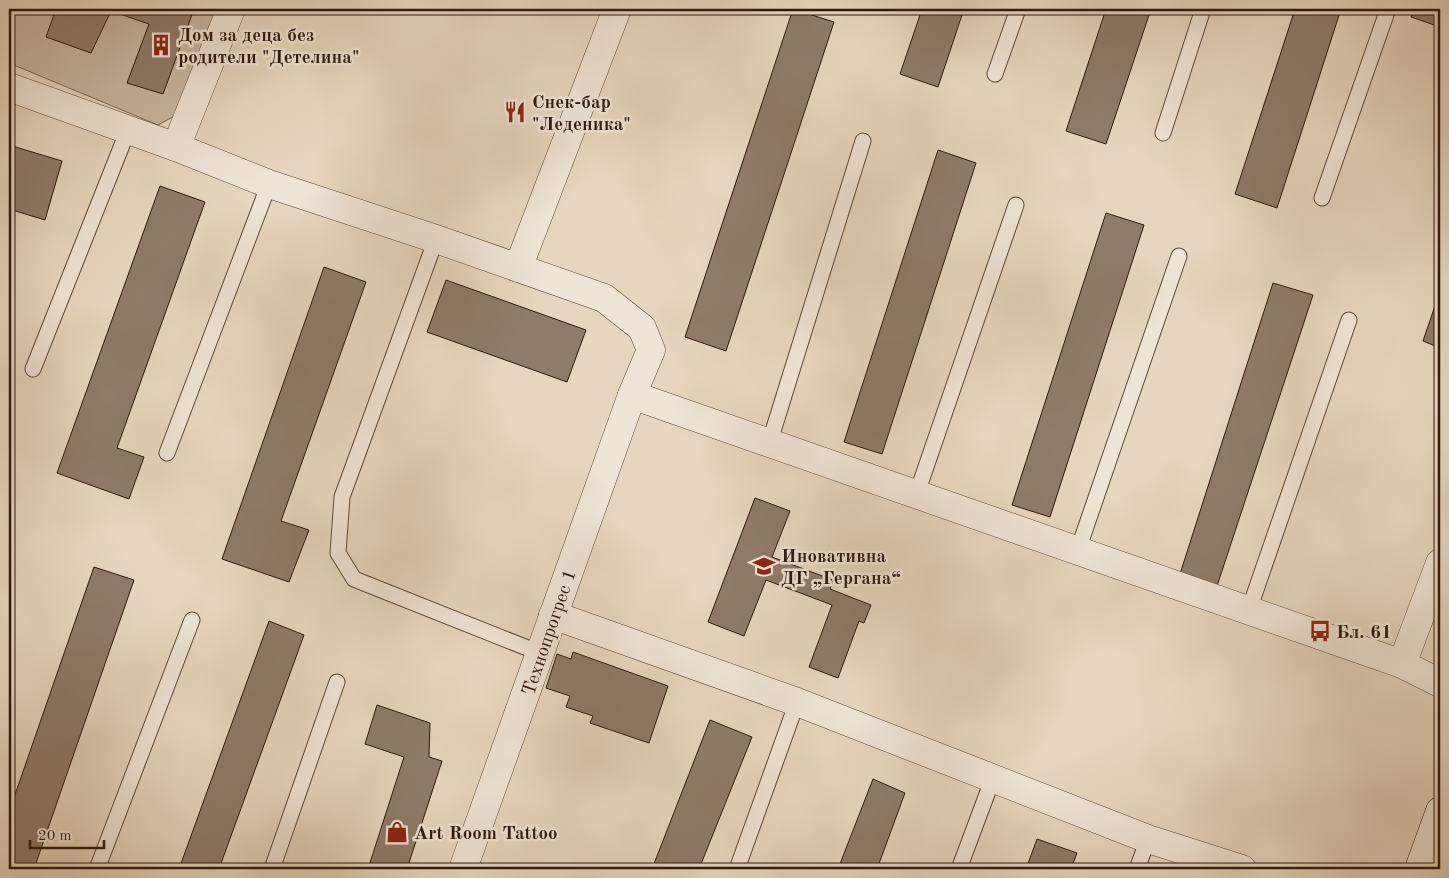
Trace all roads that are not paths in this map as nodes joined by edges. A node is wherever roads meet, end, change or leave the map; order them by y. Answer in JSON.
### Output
{"nodes":[{"id":1,"x":231,"y":9,"type":"edge"},
{"id":2,"x":617,"y":9,"type":"edge"},
{"id":3,"x":1018,"y":9,"type":"edge"},
{"id":4,"x":1203,"y":9,"type":"edge"},
{"id":5,"x":1388,"y":9,"type":"edge"},
{"id":6,"x":995,"y":74,"type":"dead end"},
{"id":7,"x":9,"y":87,"type":"edge"},
{"id":8,"x":128,"y":130,"type":"junction"},
{"id":9,"x":1163,"y":134,"type":"dead end"},
{"id":10,"x":863,"y":142,"type":"dead end"},
{"id":11,"x":176,"y":148,"type":"junction"},
{"id":12,"x":269,"y":184,"type":"junction"},
{"id":13,"x":1322,"y":198,"type":"dead end"},
{"id":14,"x":1016,"y":205,"type":"dead end"},
{"id":15,"x":436,"y":239,"type":"junction"},
{"id":16,"x":1179,"y":256,"type":"dead end"},
{"id":17,"x":518,"y":268,"type":"junction"},
{"id":18,"x":1349,"y":320,"type":"dead end"},
{"id":19,"x":33,"y":369,"type":"dead end"},
{"id":20,"x":632,"y":395,"type":"junction"},
{"id":21,"x":770,"y":442,"type":"junction"},
{"id":22,"x":167,"y":453,"type":"dead end"},
{"id":23,"x":917,"y":493,"type":"junction"},
{"id":24,"x":1078,"y":550,"type":"junction"},
{"id":25,"x":1440,"y":563,"type":"edge"},
{"id":26,"x":1250,"y":610,"type":"junction"},
{"id":27,"x":553,"y":615,"type":"junction"},
{"id":28,"x":192,"y":620,"type":"dead end"},
{"id":29,"x":540,"y":653,"type":"junction"},
{"id":30,"x":1402,"y":664,"type":"junction"},
{"id":31,"x":337,"y":682,"type":"dead end"},
{"id":32,"x":1440,"y":683,"type":"edge"},
{"id":33,"x":797,"y":702,"type":"junction"},
{"id":34,"x":993,"y":778,"type":"junction"},
{"id":35,"x":1440,"y":811,"type":"edge"},
{"id":36,"x":1148,"y":838,"type":"junction"},
{"id":37,"x":97,"y":869,"type":"edge"},
{"id":38,"x":272,"y":869,"type":"edge"},
{"id":39,"x":463,"y":869,"type":"edge"},
{"id":40,"x":737,"y":869,"type":"edge"},
{"id":41,"x":959,"y":869,"type":"edge"},
{"id":42,"x":1137,"y":869,"type":"edge"},
{"id":43,"x":1242,"y":869,"type":"edge"},
{"id":44,"x":1419,"y":869,"type":"edge"}],
"edges":[{"from":1,"to":11,"type":"street"},
{"from":2,"to":17,"type":"street"},
{"from":3,"to":6,"type":"lane"},
{"from":4,"to":9,"type":"lane"},
{"from":5,"to":13,"type":"lane"},
{"from":7,"to":8,"type":"street","name":"Технопрогрес 1"},
{"from":8,"to":11,"type":"street","name":"Технопрогрес 1"},
{"from":8,"to":19,"type":"lane"},
{"from":10,"to":21,"type":"lane"},
{"from":11,"to":12,"type":"street","name":"Технопрогрес 1"},
{"from":12,"to":15,"type":"street","name":"Технопрогрес 1"},
{"from":12,"to":22,"type":"lane"},
{"from":14,"to":23,"type":"lane"},
{"from":15,"to":17,"type":"street","name":"Технопрогрес 1"},
{"from":15,"to":29,"type":"lane"},
{"from":16,"to":24,"type":"lane"},
{"from":17,"to":20,"type":"street","name":"Технопрогрес 1"},
{"from":18,"to":26,"type":"lane"},
{"from":20,"to":21,"type":"street"},
{"from":20,"to":27,"type":"street","name":"Технопрогрес 1"},
{"from":21,"to":23,"type":"street"},
{"from":23,"to":24,"type":"street"},
{"from":24,"to":26,"type":"street"},
{"from":25,"to":30,"type":"street"},
{"from":26,"to":30,"type":"street"},
{"from":27,"to":29,"type":"street","name":"Технопрогрес 1"},
{"from":27,"to":33,"type":"street"},
{"from":28,"to":37,"type":"lane"},
{"from":29,"to":39,"type":"street","name":"Технопрогрес 1"},
{"from":30,"to":32,"type":"street"},
{"from":31,"to":38,"type":"lane"},
{"from":33,"to":34,"type":"street"},
{"from":33,"to":40,"type":"lane"},
{"from":34,"to":36,"type":"street"},
{"from":34,"to":41,"type":"lane"},
{"from":35,"to":44,"type":"street"},
{"from":36,"to":42,"type":"lane"},
{"from":36,"to":43,"type":"street"}]}
